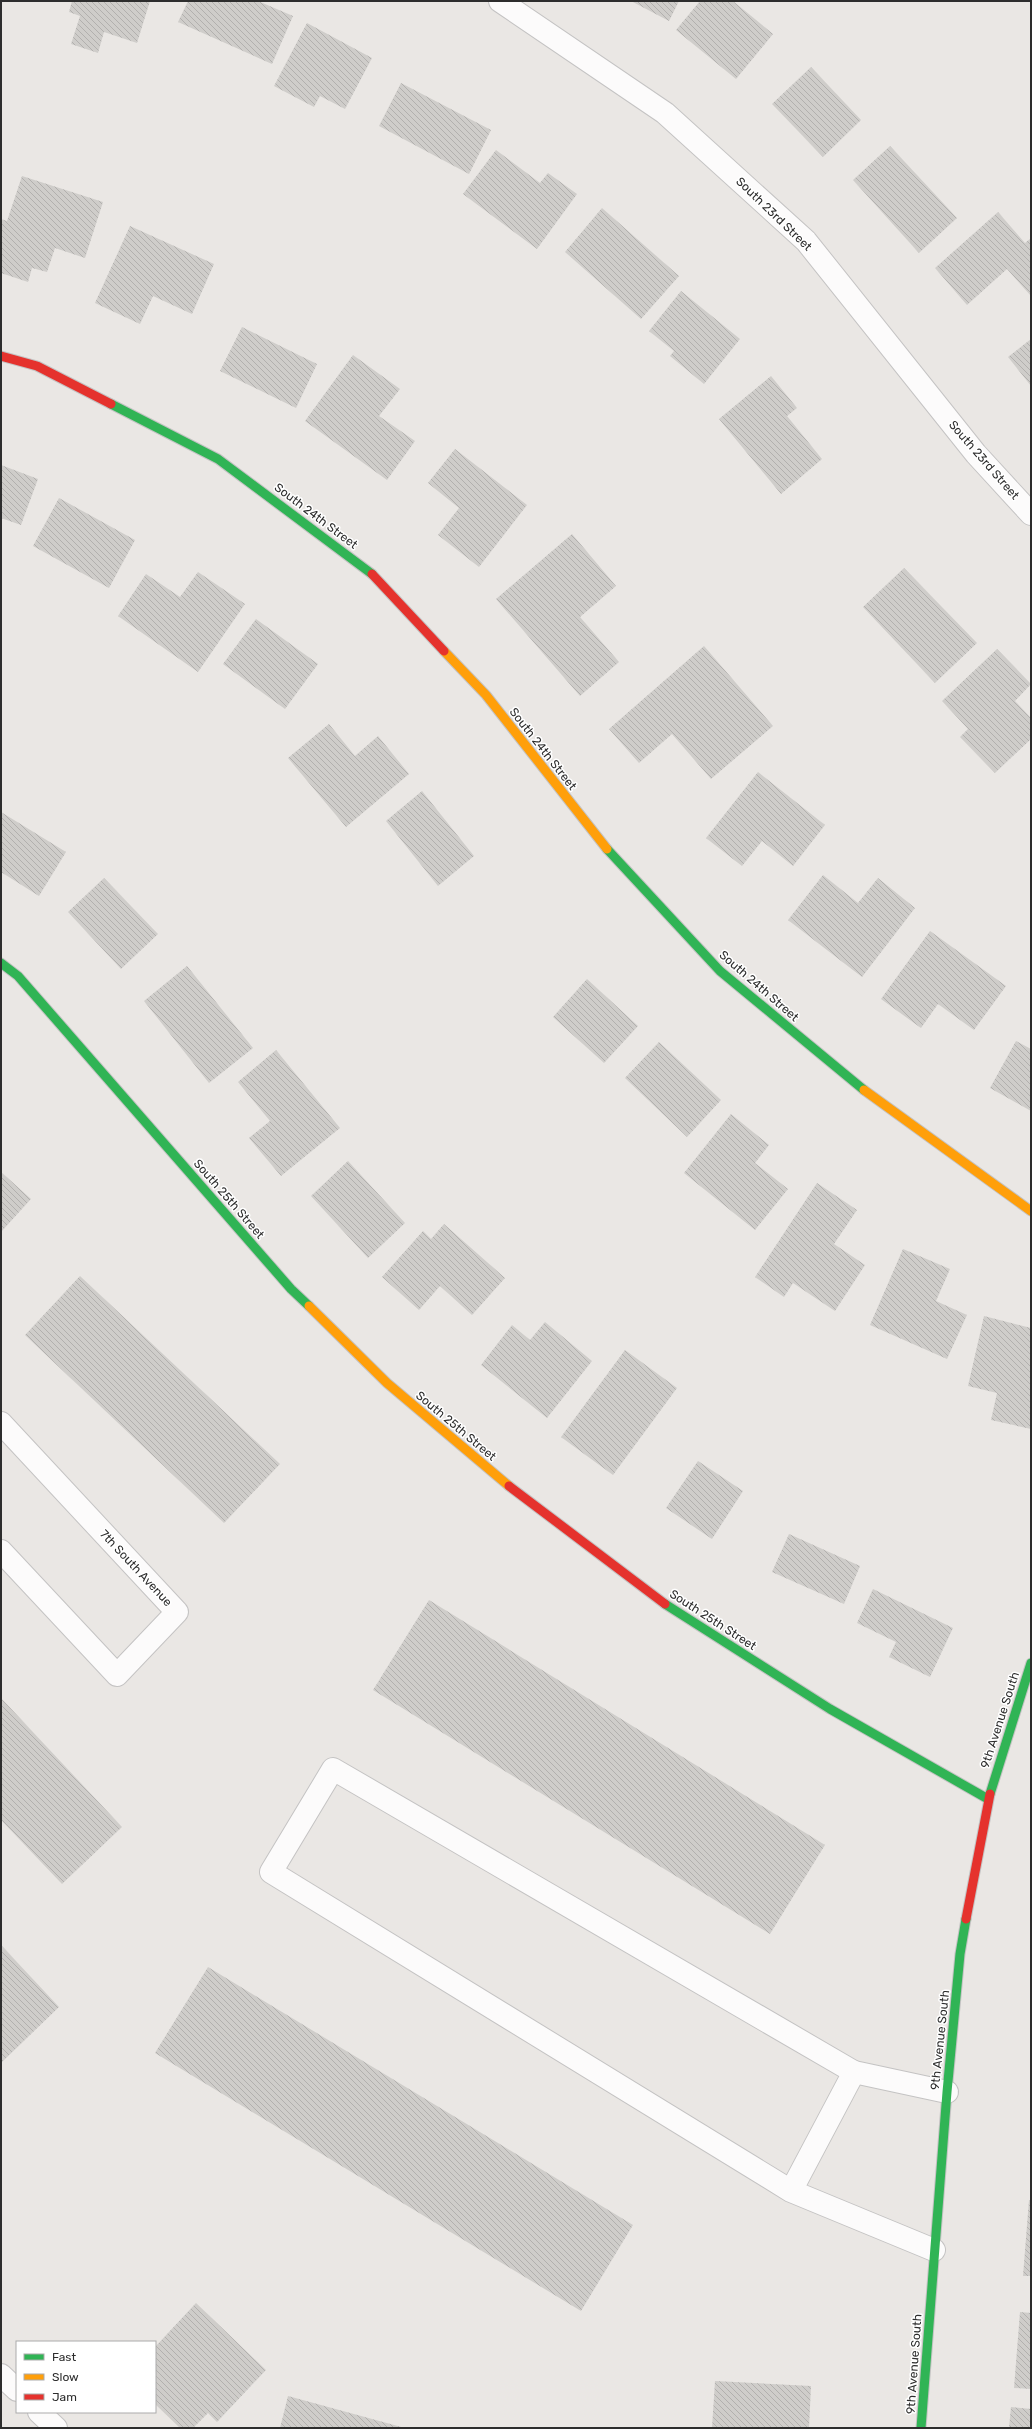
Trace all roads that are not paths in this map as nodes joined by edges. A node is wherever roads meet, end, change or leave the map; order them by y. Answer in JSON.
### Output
{"nodes":[{"id":1,"x":500,"y":1,"type":"edge"},
{"id":2,"x":1,"y":356,"type":"edge"},
{"id":3,"x":1031,"y":514,"type":"edge"},
{"id":4,"x":1,"y":963,"type":"edge"},
{"id":5,"x":1031,"y":1211,"type":"edge"},
{"id":6,"x":1,"y":1423,"type":"edge"},
{"id":7,"x":1,"y":1551,"type":"edge"},
{"id":8,"x":1031,"y":1663,"type":"edge"},
{"id":9,"x":988,"y":1799,"type":"junction"},
{"id":10,"x":854,"y":2072,"type":"junction"},
{"id":11,"x":946,"y":2092,"type":"junction"},
{"id":12,"x":791,"y":2191,"type":"junction"},
{"id":13,"x":934,"y":2250,"type":"junction"},
{"id":14,"x":1,"y":2375,"type":"edge"},
{"id":15,"x":16,"y":2389,"type":"edge"},
{"id":16,"x":40,"y":2413,"type":"edge"},
{"id":17,"x":56,"y":2428,"type":"edge"},
{"id":18,"x":921,"y":2428,"type":"edge"}],
"edges":[{"from":1,"to":3,"type":"street","name":"South 23rd Street"},
{"from":2,"to":5,"type":"street","name":"South 24th Street"},
{"from":4,"to":9,"type":"street","name":"South 25th Street"},
{"from":6,"to":7,"type":"street","name":"7th South Avenue"},
{"from":8,"to":9,"type":"street","name":"9th Avenue South"},
{"from":9,"to":11,"type":"street","name":"9th Avenue South"},
{"from":10,"to":11,"type":"street"},
{"from":10,"to":12,"type":"street"},
{"from":10,"to":12,"type":"street"},
{"from":11,"to":13,"type":"street","name":"9th Avenue South"},
{"from":12,"to":13,"type":"street"},
{"from":13,"to":18,"type":"street","name":"9th Avenue South"},
{"from":14,"to":15,"type":"street"},
{"from":16,"to":17,"type":"street"}]}
